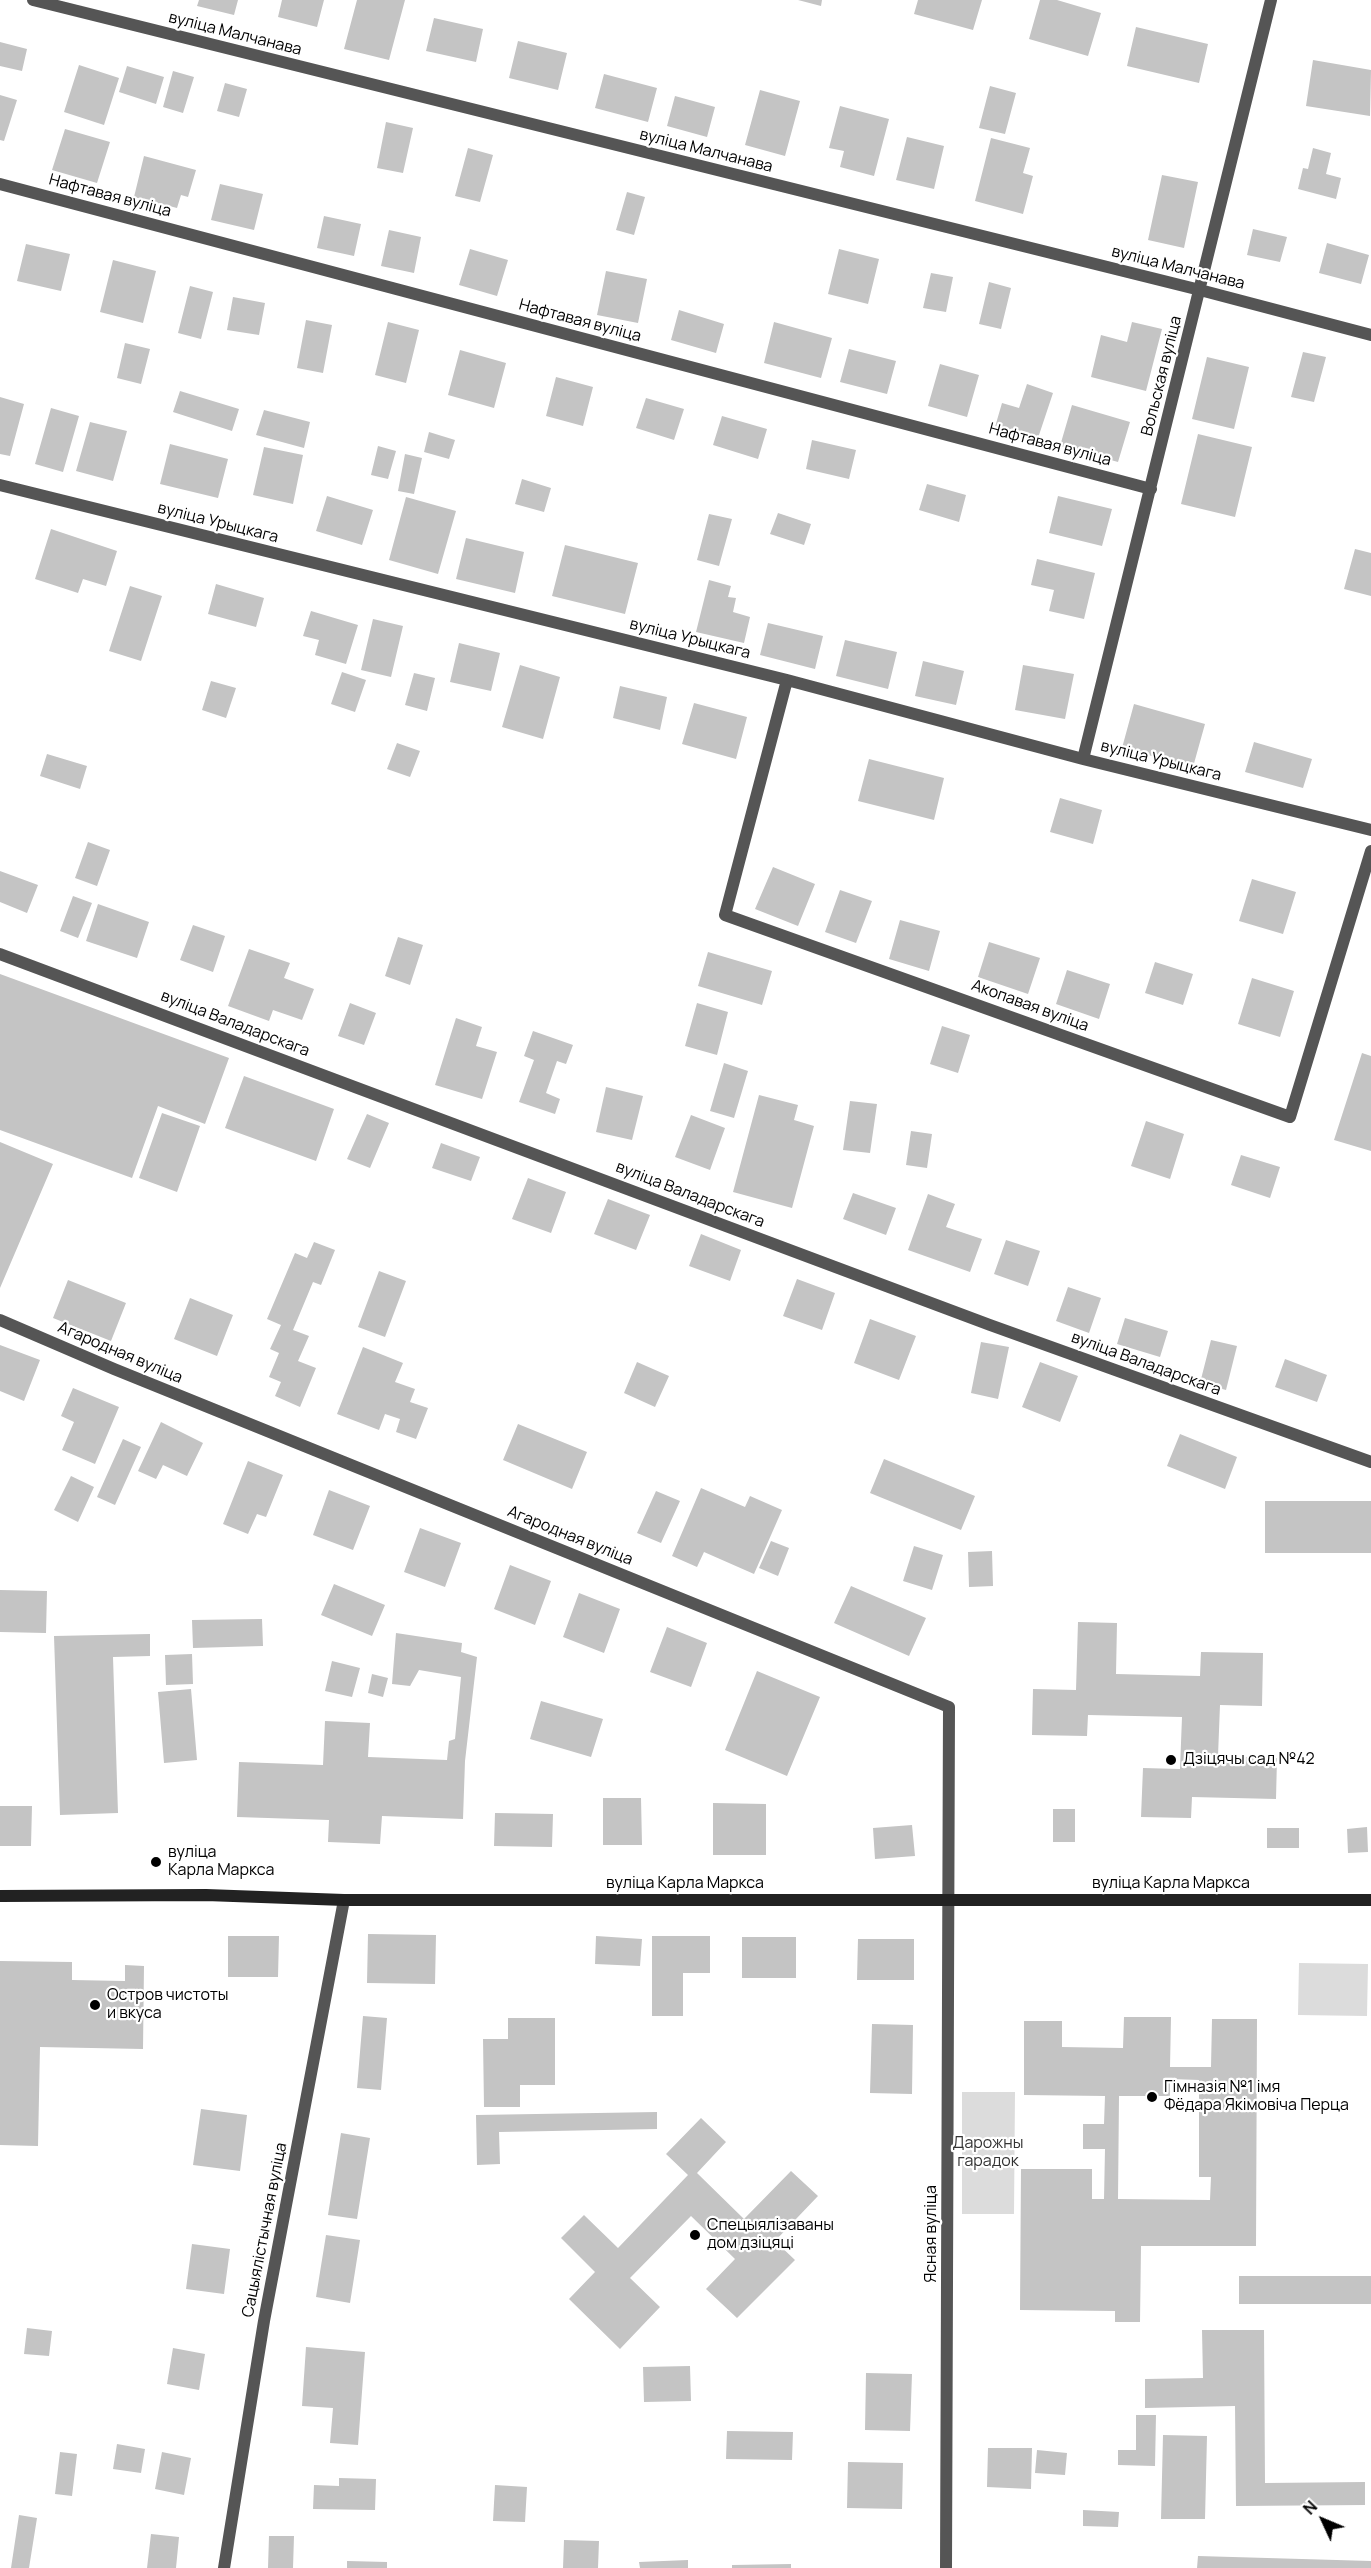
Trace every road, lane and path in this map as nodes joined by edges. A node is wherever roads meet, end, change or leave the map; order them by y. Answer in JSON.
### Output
{"nodes":[{"id":1,"x":33,"y":0,"type":"edge"},
{"id":2,"x":1272,"y":0,"type":"edge"},
{"id":3,"x":0,"y":184,"type":"edge"},
{"id":4,"x":1200,"y":290,"type":"junction"},
{"id":5,"x":1371,"y":335,"type":"edge"},
{"id":6,"x":0,"y":485,"type":"edge"},
{"id":7,"x":1151,"y":489,"type":"junction"},
{"id":8,"x":787,"y":680,"type":"junction"},
{"id":9,"x":1083,"y":759,"type":"junction"},
{"id":10,"x":1371,"y":830,"type":"edge"},
{"id":11,"x":1371,"y":851,"type":"edge"},
{"id":12,"x":0,"y":954,"type":"edge"},
{"id":13,"x":0,"y":1320,"type":"edge"},
{"id":14,"x":1371,"y":1462,"type":"edge"},
{"id":15,"x":0,"y":1896,"type":"edge"},
{"id":16,"x":344,"y":1900,"type":"junction"},
{"id":17,"x":949,"y":1900,"type":"junction"},
{"id":18,"x":1371,"y":1900,"type":"edge"},
{"id":19,"x":224,"y":2568,"type":"edge"},
{"id":20,"x":946,"y":2568,"type":"edge"}],
"edges":[{"from":1,"to":4,"type":"street","name":"вуліца Малчанава"},
{"from":2,"to":4,"type":"street","name":"Вольская вуліца"},
{"from":3,"to":7,"type":"street","name":"Нафтавая вуліца"},
{"from":4,"to":5,"type":"street","name":"вуліца Малчанава"},
{"from":4,"to":7,"type":"street","name":"Вольская вуліца"},
{"from":6,"to":8,"type":"street","name":"вуліца Урыцкага"},
{"from":7,"to":9,"type":"street","name":"Вольская вуліца"},
{"from":8,"to":9,"type":"street","name":"вуліца Урыцкага"},
{"from":8,"to":11,"type":"street","name":"Акопавая вуліца"},
{"from":9,"to":10,"type":"street","name":"вуліца Урыцкага"},
{"from":12,"to":14,"type":"street","name":"вуліца Валадарскага"},
{"from":13,"to":17,"type":"street","name":"Агародная вуліца"},
{"from":15,"to":16,"type":"main road","name":"вуліца Карла Маркса"},
{"from":16,"to":17,"type":"main road","name":"вуліца Карла Маркса"},
{"from":16,"to":19,"type":"street","name":"Сацыялістычная вуліца"},
{"from":17,"to":18,"type":"main road","name":"вуліца Карла Маркса"},
{"from":17,"to":20,"type":"street","name":"Ясная вуліца"}]}
